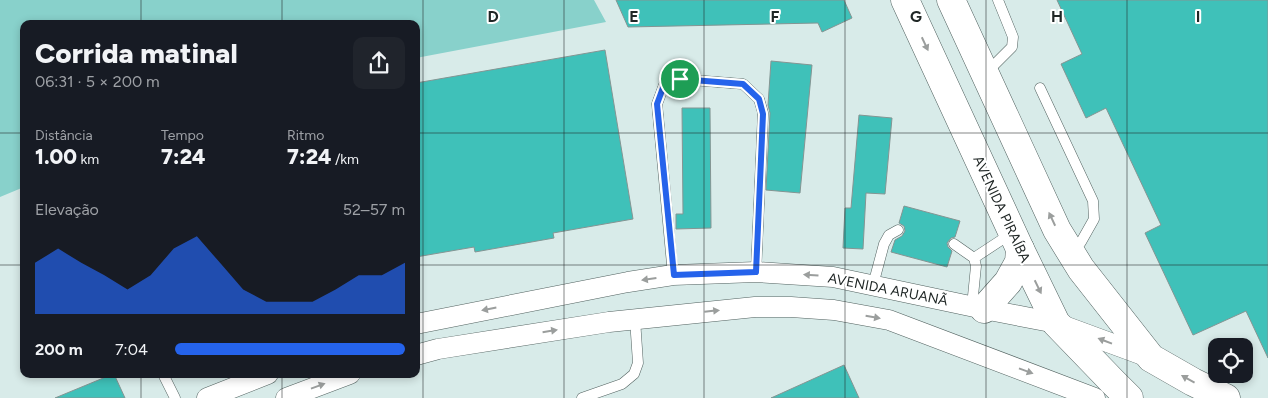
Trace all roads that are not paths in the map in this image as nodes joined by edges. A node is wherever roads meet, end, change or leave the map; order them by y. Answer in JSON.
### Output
{"nodes":[{"id":1,"x":905,"y":0,"type":"edge"},
{"id":2,"x":951,"y":0,"type":"edge"},
{"id":3,"x":998,"y":0,"type":"edge"},
{"id":4,"x":986,"y":74,"type":"junction"},
{"id":5,"x":1040,"y":88,"type":"dead end"},
{"id":6,"x":898,"y":230,"type":"dead end"},
{"id":7,"x":1016,"y":241,"type":"junction"},
{"id":8,"x":954,"y":244,"type":"dead end"},
{"id":9,"x":1072,"y":253,"type":"junction"},
{"id":10,"x":974,"y":258,"type":"junction"},
{"id":11,"x":756,"y":272,"type":"junction"},
{"id":12,"x":674,"y":275,"type":"junction"},
{"id":13,"x":874,"y":286,"type":"junction"},
{"id":14,"x":978,"y":308,"type":"junction"},
{"id":15,"x":634,"y":319,"type":"junction"},
{"id":16,"x":1056,"y":322,"type":"junction"},
{"id":17,"x":420,"y":323,"type":"edge"},
{"id":18,"x":420,"y":354,"type":"edge"},
{"id":19,"x":1151,"y":358,"type":"junction"},
{"id":20,"x":165,"y":378,"type":"edge"},
{"id":21,"x":258,"y":378,"type":"edge"},
{"id":22,"x":339,"y":378,"type":"edge"},
{"id":23,"x":174,"y":398,"type":"edge"},
{"id":24,"x":207,"y":398,"type":"edge"},
{"id":25,"x":286,"y":398,"type":"edge"},
{"id":26,"x":582,"y":398,"type":"edge"},
{"id":27,"x":1096,"y":398,"type":"edge"},
{"id":28,"x":1129,"y":398,"type":"edge"},
{"id":29,"x":1226,"y":398,"type":"edge"}],
"edges":[{"from":1,"to":7,"type":"main road","name":"AVENIDA PIRAÍBA","one_way":true},
{"from":2,"to":4,"type":"main road"},
{"from":3,"to":4,"type":"lane"},
{"from":9,"to":4,"type":"main road","one_way":true},
{"from":5,"to":9,"type":"lane"},
{"from":6,"to":13,"type":"lane"},
{"from":7,"to":10,"type":"lane"},
{"from":7,"to":14,"type":"main road"},
{"from":7,"to":16,"type":"main road","name":"AVENIDA PIRAÍBA","one_way":true},
{"from":8,"to":10,"type":"lane"},
{"from":9,"to":19,"type":"main road"},
{"from":10,"to":14,"type":"lane"},
{"from":11,"to":12,"type":"street","name":"AVENIDA ARUANÃ"},
{"from":11,"to":12,"type":"lane"},
{"from":13,"to":11,"type":"street","name":"AVENIDA ARUANÃ","one_way":true},
{"from":12,"to":17,"type":"street","name":"AVENIDA ARUANÃ","one_way":true},
{"from":13,"to":14,"type":"street","name":"AVENIDA ARUANÃ"},
{"from":14,"to":16,"type":"street","name":"AVENIDA ARUANÃ"},
{"from":18,"to":15,"type":"street","one_way":true},
{"from":15,"to":26,"type":"lane"},
{"from":15,"to":27,"type":"street","one_way":true},
{"from":19,"to":16,"type":"street","name":"AVENIDA ARUANÃ","one_way":true},
{"from":16,"to":28,"type":"main road","name":"AVENIDA PIRAÍBA"},
{"from":29,"to":19,"type":"main road","name":"AVENIDA ARUANÃ","one_way":true},
{"from":20,"to":23,"type":"lane"},
{"from":21,"to":24,"type":"street"},
{"from":25,"to":22,"type":"street","one_way":true}]}
